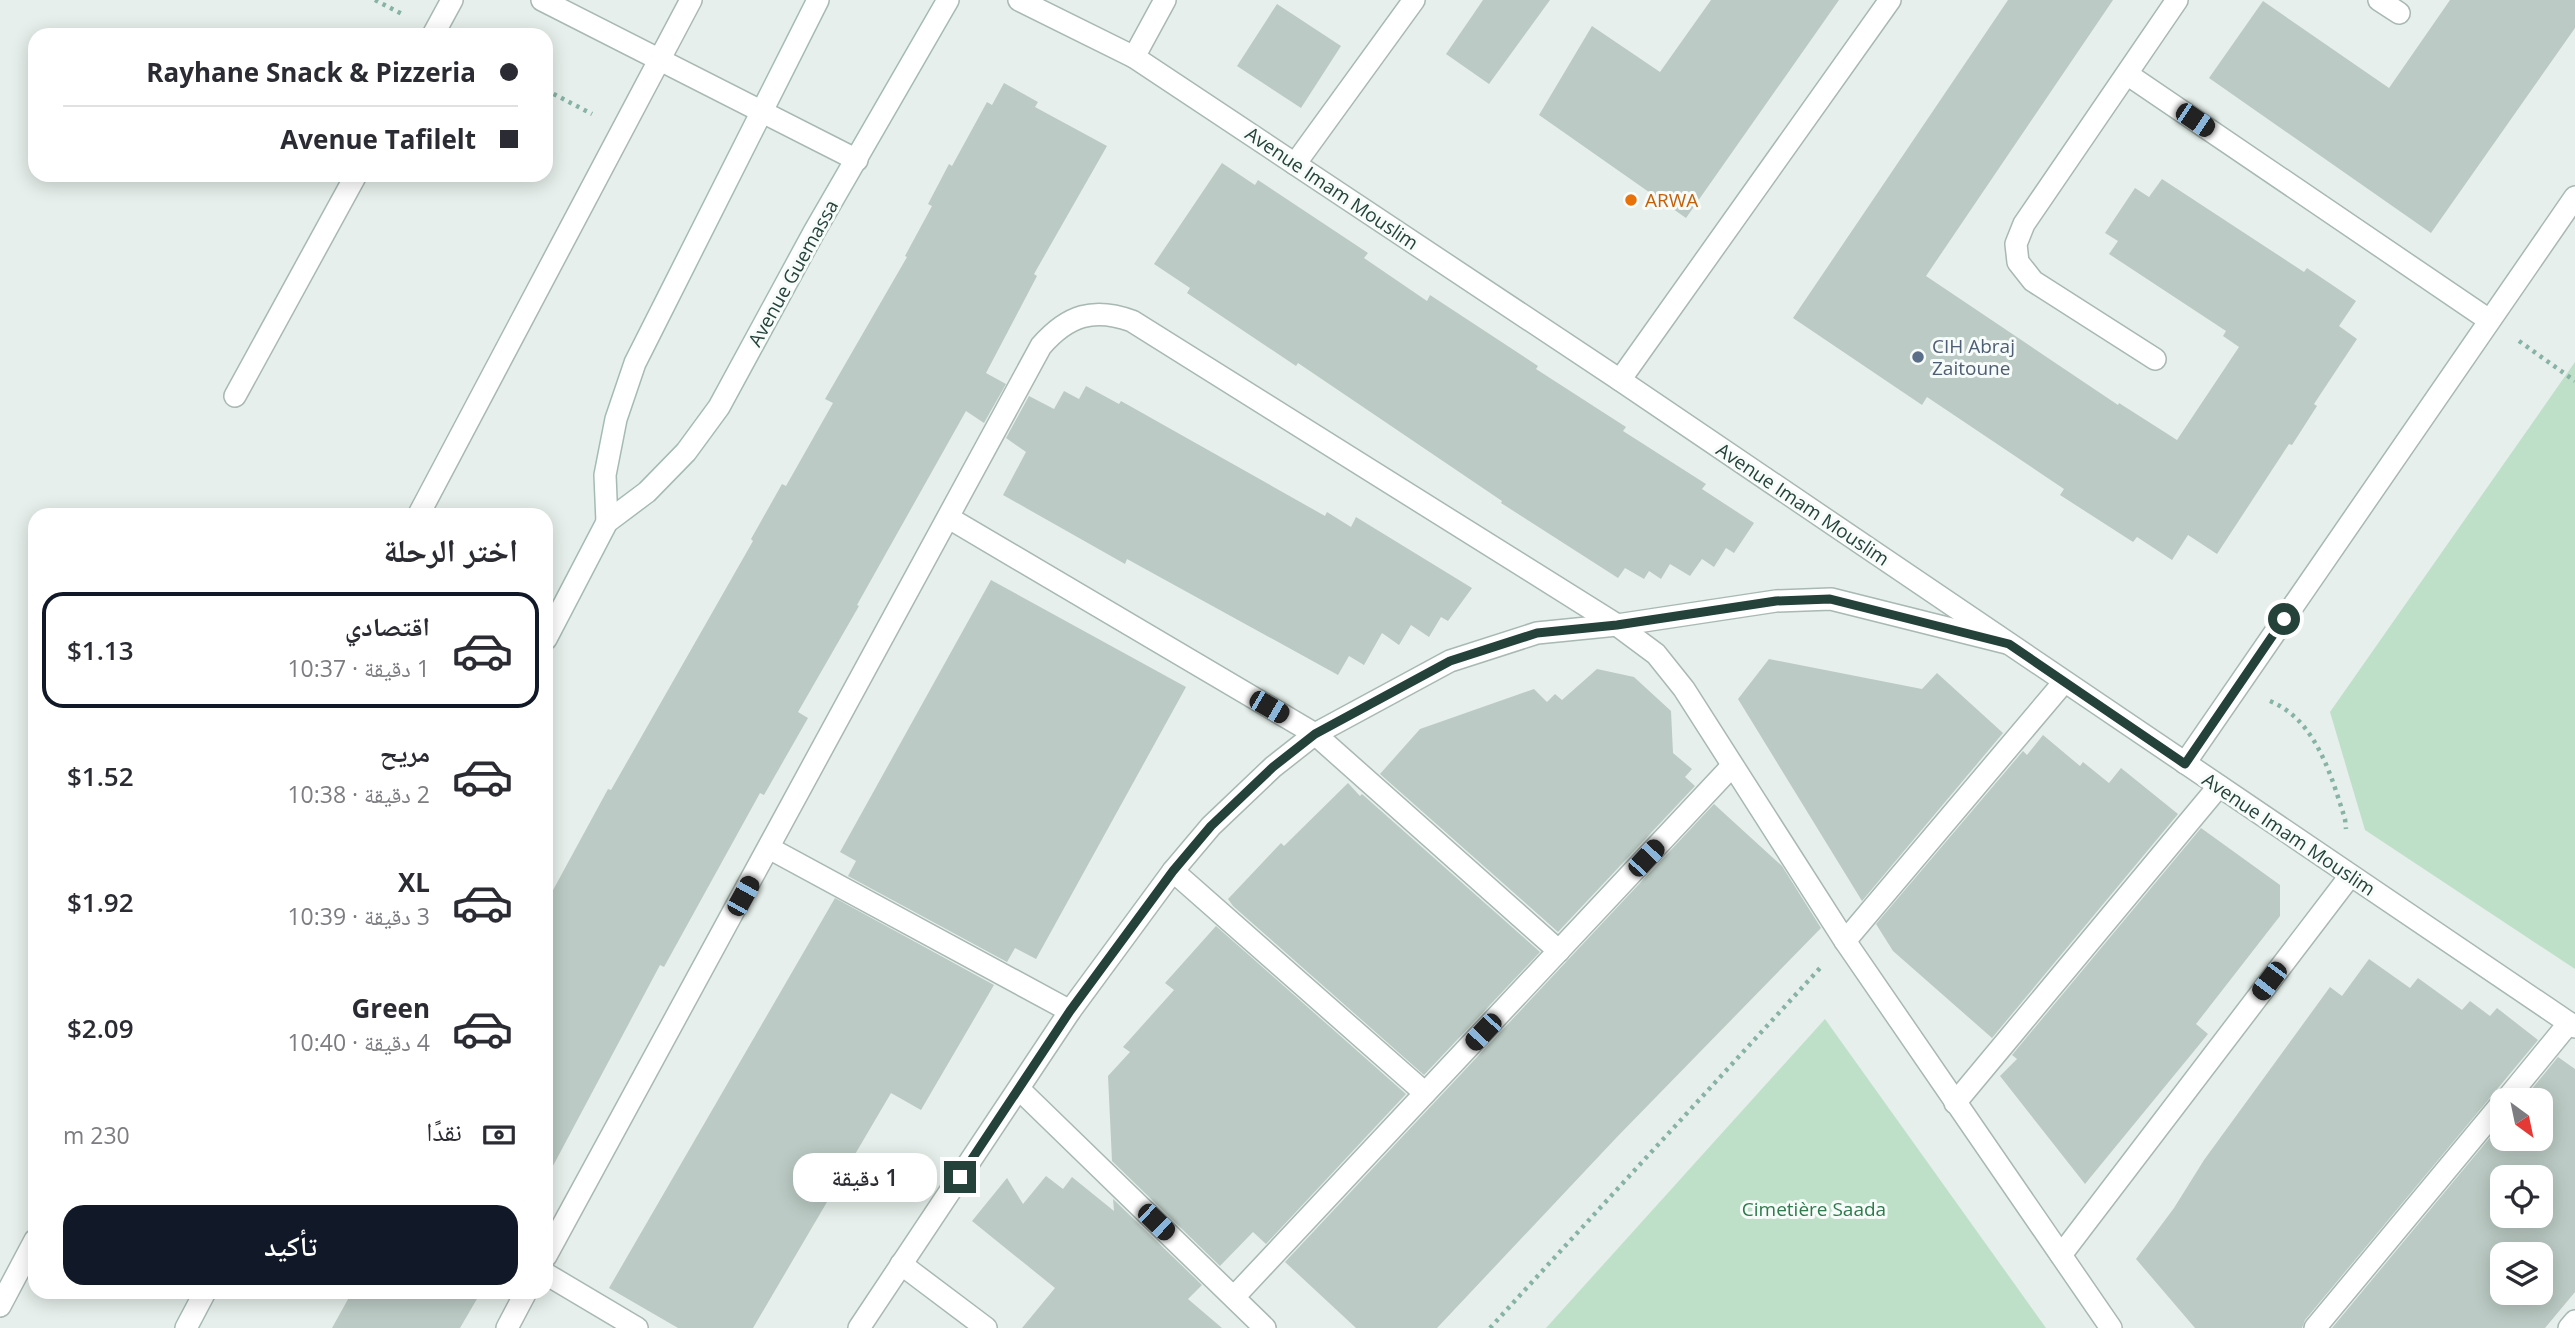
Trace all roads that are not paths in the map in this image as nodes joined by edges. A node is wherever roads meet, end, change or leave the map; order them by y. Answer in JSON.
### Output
{"nodes":[{"id":1,"x":452,"y":0,"type":"edge"},
{"id":2,"x":542,"y":0,"type":"edge"},
{"id":3,"x":691,"y":0,"type":"edge"},
{"id":4,"x":818,"y":0,"type":"edge"},
{"id":5,"x":948,"y":0,"type":"edge"},
{"id":6,"x":1019,"y":0,"type":"edge"},
{"id":7,"x":1165,"y":0,"type":"edge"},
{"id":8,"x":1414,"y":0,"type":"edge"},
{"id":9,"x":1890,"y":0,"type":"edge"},
{"id":10,"x":2177,"y":0,"type":"edge"},
{"id":11,"x":2379,"y":0,"type":"edge"},
{"id":12,"x":2399,"y":13,"type":"dead end"},
{"id":13,"x":437,"y":28,"type":"edge"},
{"id":14,"x":1134,"y":57,"type":"junction"},
{"id":15,"x":661,"y":60,"type":"junction"},
{"id":16,"x":2127,"y":74,"type":"junction"},
{"id":17,"x":762,"y":111,"type":"junction"},
{"id":18,"x":857,"y":160,"type":"junction"},
{"id":19,"x":1296,"y":164,"type":"junction"},
{"id":20,"x":352,"y":182,"type":"edge"},
{"id":21,"x":2575,"y":197,"type":"edge"},
{"id":22,"x":2489,"y":320,"type":"junction"},
{"id":23,"x":2155,"y":359,"type":"dead end"},
{"id":24,"x":1620,"y":380,"type":"junction"},
{"id":25,"x":235,"y":396,"type":"dead end"},
{"id":26,"x":422,"y":508,"type":"edge"},
{"id":27,"x":949,"y":518,"type":"junction"},
{"id":28,"x":607,"y":522,"type":"junction"},
{"id":29,"x":1617,"y":625,"type":"junction"},
{"id":30,"x":553,"y":626,"type":"edge"},
{"id":31,"x":2009,"y":644,"type":"junction"},
{"id":32,"x":2064,"y":682,"type":"junction"},
{"id":33,"x":1315,"y":734,"type":"junction"},
{"id":34,"x":2185,"y":764,"type":"junction"},
{"id":35,"x":1732,"y":766,"type":"junction"},
{"id":36,"x":2219,"y":786,"type":"junction"},
{"id":37,"x":769,"y":848,"type":"junction"},
{"id":38,"x":1173,"y":871,"type":"junction"},
{"id":39,"x":2350,"y":876,"type":"junction"},
{"id":40,"x":1845,"y":941,"type":"junction"},
{"id":41,"x":1559,"y":951,"type":"junction"},
{"id":42,"x":1070,"y":1011,"type":"junction"},
{"id":43,"x":2572,"y":1025,"type":"edge"},
{"id":44,"x":2516,"y":1088,"type":"edge"},
{"id":45,"x":1019,"y":1089,"type":"junction"},
{"id":46,"x":1426,"y":1093,"type":"junction"},
{"id":47,"x":1955,"y":1103,"type":"junction"},
{"id":48,"x":2490,"y":1119,"type":"edge"},
{"id":49,"x":553,"y":1243,"type":"edge"},
{"id":50,"x":28,"y":1253,"type":"edge"},
{"id":51,"x":2061,"y":1255,"type":"junction"},
{"id":52,"x":901,"y":1264,"type":"junction"},
{"id":53,"x":553,"y":1278,"type":"edge"},
{"id":54,"x":1234,"y":1297,"type":"junction"},
{"id":55,"x":201,"y":1299,"type":"edge"},
{"id":56,"x":522,"y":1299,"type":"edge"},
{"id":57,"x":0,"y":1306,"type":"edge"},
{"id":58,"x":2575,"y":1321,"type":"edge"},
{"id":59,"x":186,"y":1328,"type":"edge"},
{"id":60,"x":507,"y":1328,"type":"edge"},
{"id":61,"x":637,"y":1328,"type":"edge"},
{"id":62,"x":859,"y":1328,"type":"edge"},
{"id":63,"x":986,"y":1328,"type":"edge"},
{"id":64,"x":1265,"y":1328,"type":"edge"},
{"id":65,"x":2111,"y":1328,"type":"edge"},
{"id":66,"x":2315,"y":1328,"type":"edge"},
{"id":67,"x":2569,"y":1328,"type":"edge"}],
"edges":[{"from":1,"to":13,"type":"street"},
{"from":2,"to":15,"type":"street"},
{"from":3,"to":15,"type":"street"},
{"from":4,"to":17,"type":"street","name":"Avenue Guemassa"},
{"from":5,"to":18,"type":"street","name":"Avenue Guemassa"},
{"from":6,"to":14,"type":"street","name":"Avenue Imam Mouslim"},
{"from":7,"to":14,"type":"street"},
{"from":8,"to":19,"type":"street"},
{"from":9,"to":24,"type":"street"},
{"from":10,"to":16,"type":"street"},
{"from":11,"to":12,"type":"street"},
{"from":14,"to":19,"type":"street","name":"Avenue Imam Mouslim"},
{"from":15,"to":17,"type":"street"},
{"from":15,"to":26,"type":"street"},
{"from":16,"to":22,"type":"street"},
{"from":16,"to":23,"type":"street"},
{"from":17,"to":18,"type":"street"},
{"from":17,"to":28,"type":"street","name":"Avenue Guemassa"},
{"from":18,"to":28,"type":"street","name":"Avenue Guemassa"},
{"from":19,"to":24,"type":"street","name":"Avenue Imam Mouslim"},
{"from":20,"to":25,"type":"street"},
{"from":21,"to":22,"type":"street"},
{"from":22,"to":34,"type":"street"},
{"from":24,"to":31,"type":"street","name":"Avenue Imam Mouslim"},
{"from":27,"to":29,"type":"street"},
{"from":27,"to":33,"type":"street"},
{"from":27,"to":37,"type":"street"},
{"from":28,"to":30,"type":"street","name":"Avenue Guemassa"},
{"from":29,"to":31,"type":"street"},
{"from":29,"to":33,"type":"street"},
{"from":29,"to":35,"type":"street"},
{"from":31,"to":32,"type":"street","name":"Avenue Imam Mouslim"},
{"from":32,"to":34,"type":"street","name":"Avenue Imam Mouslim"},
{"from":32,"to":40,"type":"street"},
{"from":33,"to":38,"type":"street"},
{"from":33,"to":41,"type":"street"},
{"from":34,"to":36,"type":"street","name":"Avenue Imam Mouslim"},
{"from":35,"to":40,"type":"street"},
{"from":35,"to":41,"type":"street"},
{"from":36,"to":39,"type":"street","name":"Avenue Imam Mouslim"},
{"from":36,"to":47,"type":"street"},
{"from":37,"to":42,"type":"street"},
{"from":37,"to":49,"type":"street"},
{"from":38,"to":42,"type":"street"},
{"from":38,"to":46,"type":"street"},
{"from":39,"to":43,"type":"street","name":"Avenue Imam Mouslim"},
{"from":39,"to":51,"type":"street"},
{"from":40,"to":47,"type":"street"},
{"from":41,"to":46,"type":"street"},
{"from":42,"to":45,"type":"street"},
{"from":43,"to":44,"type":"street"},
{"from":45,"to":52,"type":"street"},
{"from":45,"to":54,"type":"street"},
{"from":46,"to":54,"type":"street"},
{"from":47,"to":51,"type":"street"},
{"from":48,"to":66,"type":"street"},
{"from":50,"to":57,"type":"street"},
{"from":51,"to":65,"type":"street"},
{"from":52,"to":62,"type":"street"},
{"from":52,"to":63,"type":"street"},
{"from":53,"to":61,"type":"street"},
{"from":54,"to":64,"type":"street"},
{"from":55,"to":59,"type":"street"},
{"from":56,"to":60,"type":"street"},
{"from":58,"to":67,"type":"street"}]}
